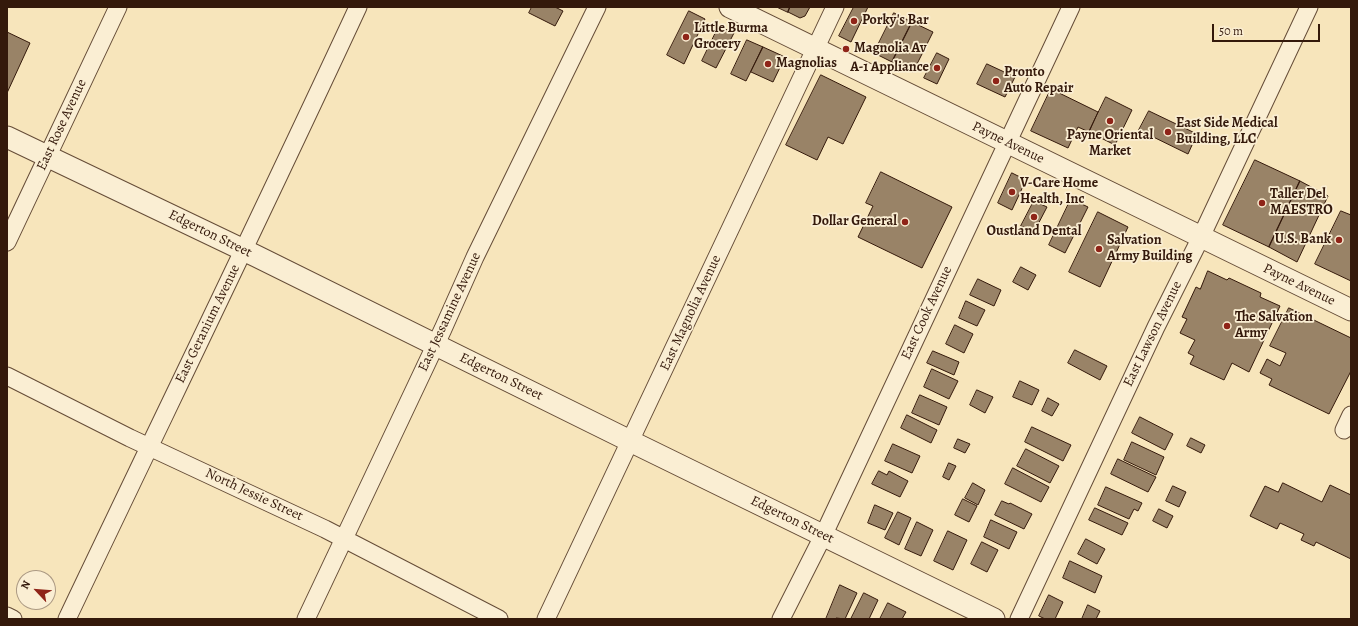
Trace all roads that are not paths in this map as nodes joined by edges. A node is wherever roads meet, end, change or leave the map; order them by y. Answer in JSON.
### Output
{"nodes":[{"id":1,"x":118,"y":7,"type":"edge"},
{"id":2,"x":358,"y":7,"type":"edge"},
{"id":3,"x":597,"y":7,"type":"edge"},
{"id":4,"x":730,"y":7,"type":"edge"},
{"id":5,"x":835,"y":7,"type":"edge"},
{"id":6,"x":1071,"y":7,"type":"edge"},
{"id":7,"x":1308,"y":7,"type":"edge"},
{"id":8,"x":815,"y":48,"type":"junction"},
{"id":9,"x":7,"y":137,"type":"edge"},
{"id":10,"x":1007,"y":142,"type":"junction"},
{"id":11,"x":47,"y":157,"type":"junction"},
{"id":12,"x":1201,"y":237,"type":"junction"},
{"id":13,"x":7,"y":242,"type":"edge"},
{"id":14,"x":244,"y":250,"type":"junction"},
{"id":15,"x":1351,"y":310,"type":"edge"},
{"id":16,"x":435,"y":345,"type":"junction"},
{"id":17,"x":7,"y":376,"type":"edge"},
{"id":18,"x":630,"y":441,"type":"junction"},
{"id":19,"x":150,"y":446,"type":"junction"},
{"id":20,"x":823,"y":536,"type":"junction"},
{"id":21,"x":344,"y":539,"type":"junction"},
{"id":22,"x":7,"y":616,"type":"edge"},
{"id":23,"x":13,"y":619,"type":"edge"},
{"id":24,"x":66,"y":619,"type":"edge"},
{"id":25,"x":306,"y":619,"type":"edge"},
{"id":26,"x":499,"y":619,"type":"edge"},
{"id":27,"x":546,"y":619,"type":"edge"},
{"id":28,"x":781,"y":619,"type":"edge"},
{"id":29,"x":994,"y":619,"type":"edge"},
{"id":30,"x":1019,"y":619,"type":"edge"}],
"edges":[{"from":1,"to":11,"type":"street","name":"East Rose Avenue"},
{"from":2,"to":14,"type":"street","name":"East Geranium Avenue"},
{"from":3,"to":16,"type":"street","name":"East Jessamine Avenue"},
{"from":4,"to":8,"type":"street","name":"Payne Avenue"},
{"from":5,"to":8,"type":"street","name":"East Magnolia Avenue"},
{"from":6,"to":10,"type":"street","name":"East Cook Avenue"},
{"from":7,"to":12,"type":"street","name":"East Lawson Avenue"},
{"from":8,"to":10,"type":"street","name":"Payne Avenue"},
{"from":8,"to":18,"type":"street","name":"East Magnolia Avenue"},
{"from":9,"to":11,"type":"street","name":"Edgerton Street"},
{"from":10,"to":12,"type":"street","name":"Payne Avenue"},
{"from":10,"to":20,"type":"street","name":"East Cook Avenue"},
{"from":11,"to":13,"type":"street","name":"East Rose Avenue"},
{"from":11,"to":14,"type":"street","name":"Edgerton Street"},
{"from":12,"to":15,"type":"street","name":"Payne Avenue"},
{"from":12,"to":30,"type":"street","name":"East Lawson Avenue"},
{"from":14,"to":16,"type":"street","name":"Edgerton Street"},
{"from":14,"to":19,"type":"street","name":"East Geranium Avenue"},
{"from":16,"to":18,"type":"street","name":"Edgerton Street"},
{"from":16,"to":21,"type":"street","name":"East Jessamine Avenue"},
{"from":17,"to":19,"type":"street","name":"North Jessie Street"},
{"from":18,"to":20,"type":"street","name":"Edgerton Street"},
{"from":18,"to":27,"type":"street","name":"East Magnolia Avenue"},
{"from":19,"to":21,"type":"street","name":"North Jessie Street"},
{"from":19,"to":24,"type":"street","name":"East Geranium Avenue"},
{"from":20,"to":28,"type":"street","name":"East Cook Avenue"},
{"from":20,"to":29,"type":"street","name":"Edgerton Street"},
{"from":21,"to":25,"type":"street","name":"East Jessamine Avenue"},
{"from":21,"to":26,"type":"street","name":"North Jessie Street"},
{"from":22,"to":23,"type":"street"}]}
